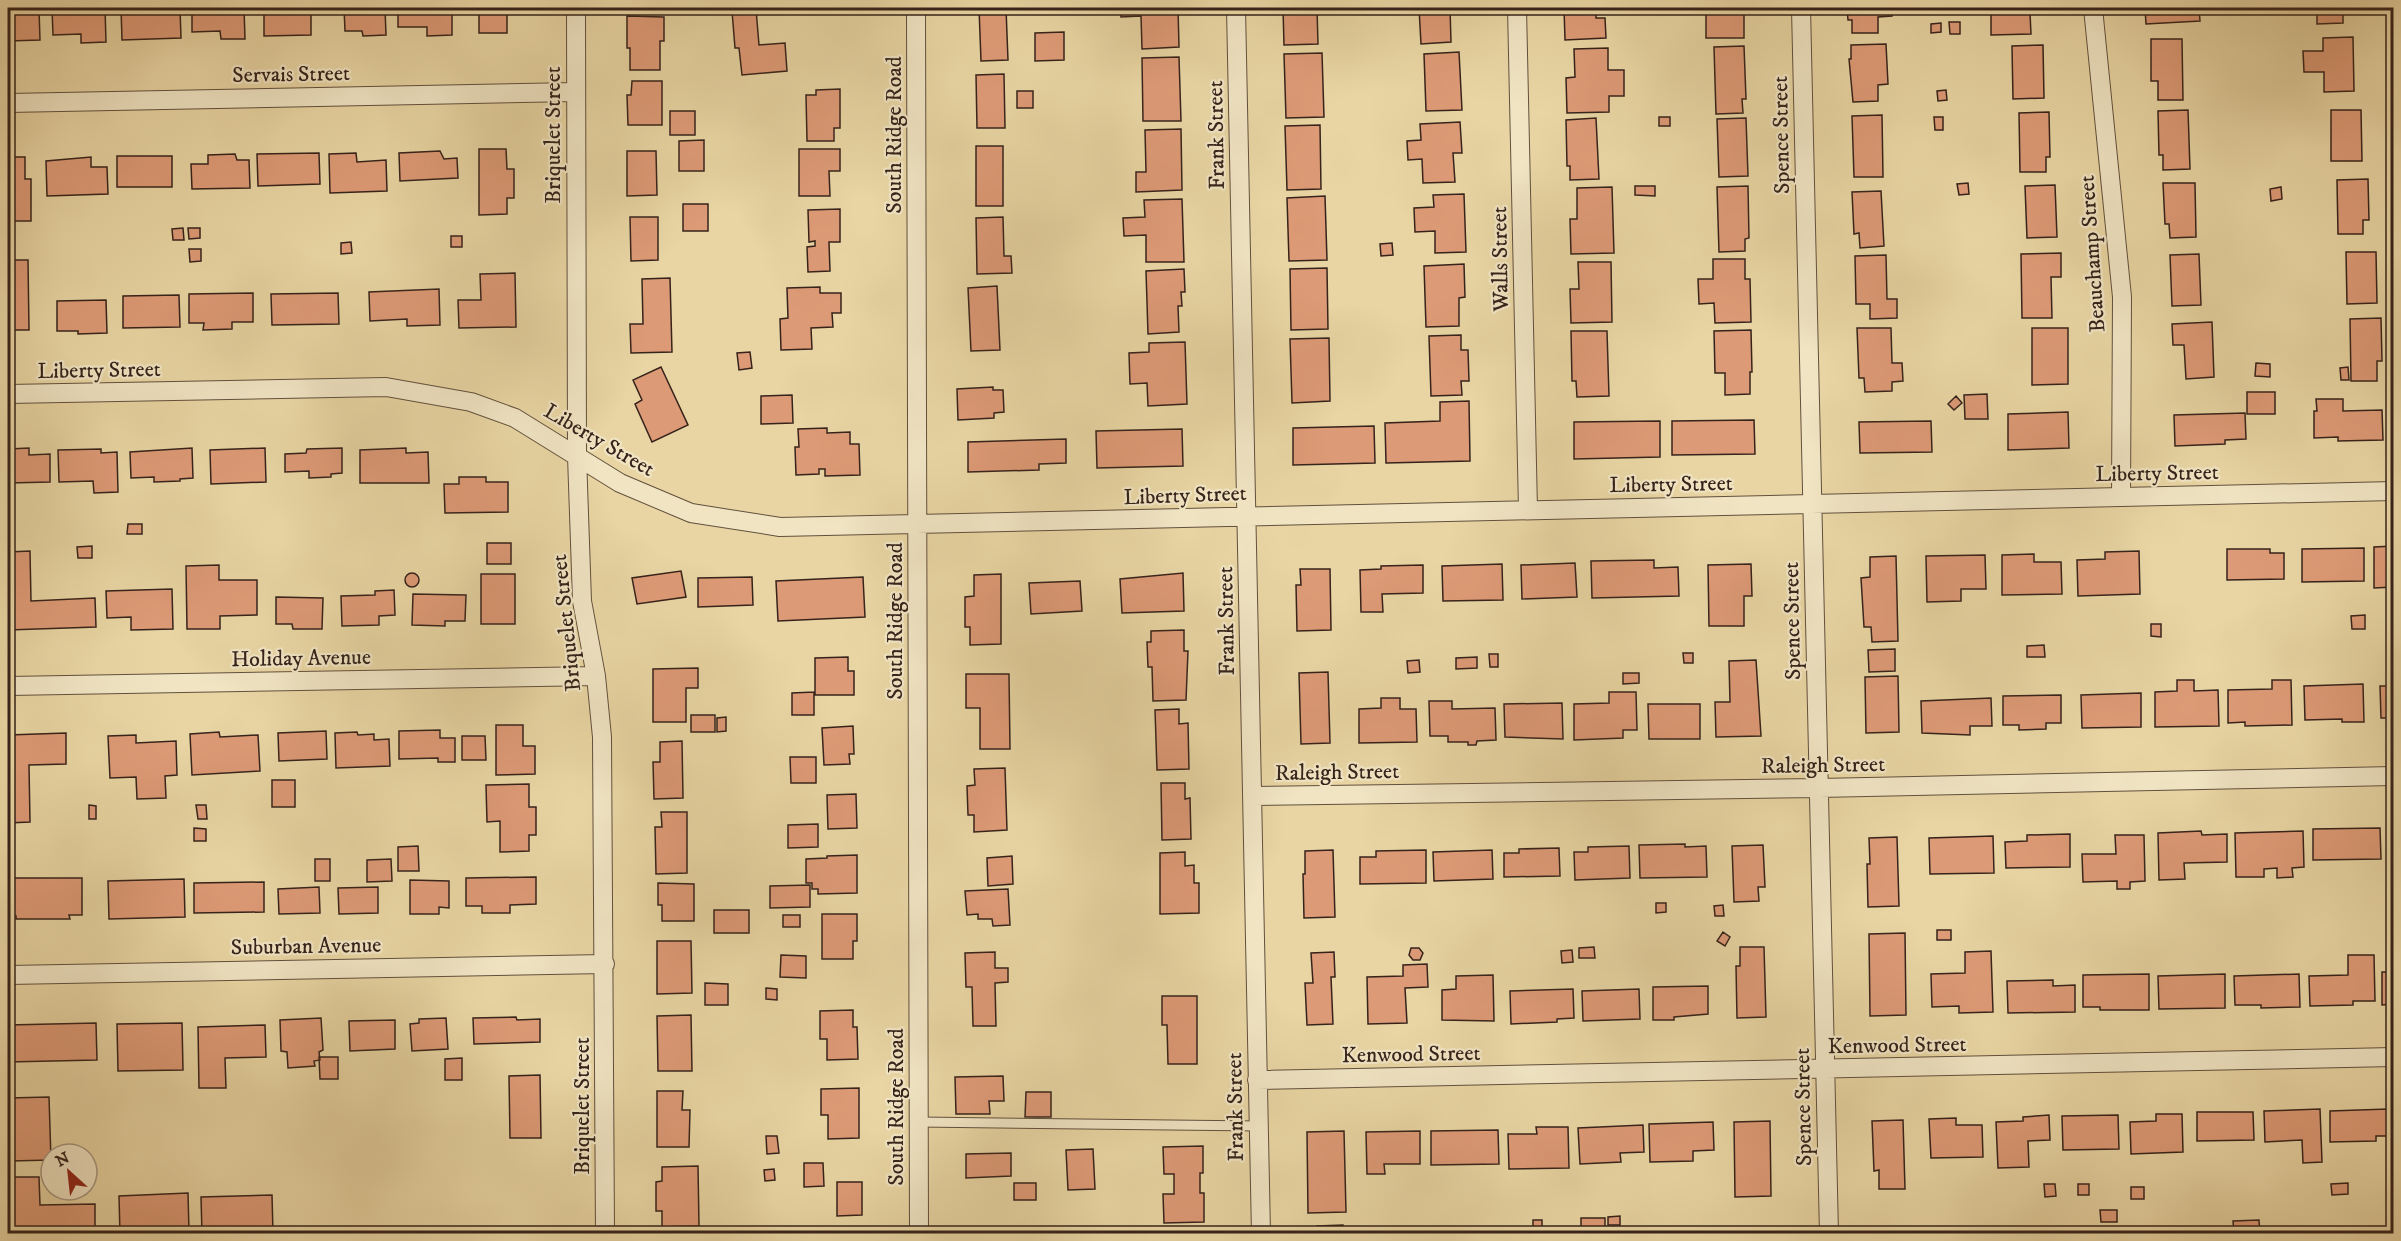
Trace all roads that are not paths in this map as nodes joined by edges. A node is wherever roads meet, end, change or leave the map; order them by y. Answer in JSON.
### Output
{"nodes":[{"id":1,"x":576,"y":8,"type":"edge"},
{"id":2,"x":916,"y":8,"type":"edge"},
{"id":3,"x":1236,"y":8,"type":"edge"},
{"id":4,"x":1517,"y":8,"type":"edge"},
{"id":5,"x":1802,"y":8,"type":"edge"},
{"id":6,"x":2093,"y":8,"type":"edge"},
{"id":7,"x":576,"y":92,"type":"junction"},
{"id":8,"x":8,"y":103,"type":"edge"},
{"id":9,"x":8,"y":394,"type":"edge"},
{"id":10,"x":578,"y":456,"type":"junction"},
{"id":11,"x":2394,"y":491,"type":"edge"},
{"id":12,"x":2121,"y":497,"type":"junction"},
{"id":13,"x":1813,"y":504,"type":"junction"},
{"id":14,"x":1528,"y":510,"type":"junction"},
{"id":15,"x":1247,"y":516,"type":"junction"},
{"id":16,"x":918,"y":525,"type":"junction"},
{"id":17,"x":596,"y":676,"type":"junction"},
{"id":18,"x":8,"y":686,"type":"edge"},
{"id":19,"x":2394,"y":776,"type":"edge"},
{"id":20,"x":1819,"y":788,"type":"junction"},
{"id":21,"x":1253,"y":796,"type":"junction"},
{"id":22,"x":604,"y":963,"type":"junction"},
{"id":23,"x":8,"y":975,"type":"edge"},
{"id":24,"x":2394,"y":1057,"type":"edge"},
{"id":25,"x":1826,"y":1069,"type":"junction"},
{"id":26,"x":1257,"y":1080,"type":"junction"},
{"id":27,"x":919,"y":1122,"type":"junction"},
{"id":28,"x":1259,"y":1125,"type":"junction"},
{"id":29,"x":605,"y":1233,"type":"edge"},
{"id":30,"x":919,"y":1233,"type":"edge"},
{"id":31,"x":1261,"y":1233,"type":"edge"},
{"id":32,"x":1829,"y":1233,"type":"edge"}],
"edges":[{"from":1,"to":7,"type":"street","name":"Briquelet Street"},
{"from":2,"to":16,"type":"street","name":"South Ridge Road"},
{"from":3,"to":15,"type":"street","name":"Frank Street"},
{"from":4,"to":14,"type":"street","name":"Walls Street"},
{"from":5,"to":13,"type":"street","name":"Spence Street"},
{"from":6,"to":12,"type":"street","name":"Beauchamp Street"},
{"from":7,"to":8,"type":"street","name":"Servais Street"},
{"from":7,"to":10,"type":"street","name":"Briquelet Street"},
{"from":9,"to":10,"type":"street","name":"Liberty Street"},
{"from":10,"to":16,"type":"street","name":"Liberty Street"},
{"from":10,"to":17,"type":"street","name":"Briquelet Street"},
{"from":11,"to":12,"type":"street","name":"Liberty Street"},
{"from":12,"to":13,"type":"street","name":"Liberty Street"},
{"from":13,"to":14,"type":"street","name":"Liberty Street"},
{"from":13,"to":20,"type":"street","name":"Spence Street"},
{"from":14,"to":15,"type":"street","name":"Liberty Street"},
{"from":15,"to":16,"type":"street","name":"Liberty Street"},
{"from":15,"to":21,"type":"street","name":"Frank Street"},
{"from":16,"to":27,"type":"street","name":"South Ridge Road"},
{"from":17,"to":18,"type":"street","name":"Holiday Avenue"},
{"from":17,"to":22,"type":"street","name":"Briquelet Street"},
{"from":19,"to":20,"type":"street","name":"Raleigh Street"},
{"from":20,"to":21,"type":"street","name":"Raleigh Street"},
{"from":20,"to":25,"type":"street","name":"Spence Street"},
{"from":21,"to":26,"type":"street","name":"Frank Street"},
{"from":22,"to":23,"type":"street","name":"Suburban Avenue"},
{"from":22,"to":29,"type":"street","name":"Briquelet Street"},
{"from":24,"to":25,"type":"street","name":"Kenwood Street"},
{"from":25,"to":26,"type":"street","name":"Kenwood Street"},
{"from":25,"to":32,"type":"street","name":"Spence Street"},
{"from":26,"to":28,"type":"street","name":"Frank Street"},
{"from":27,"to":28,"type":"lane"},
{"from":27,"to":30,"type":"street","name":"South Ridge Road"},
{"from":28,"to":31,"type":"street","name":"Frank Street"}]}
